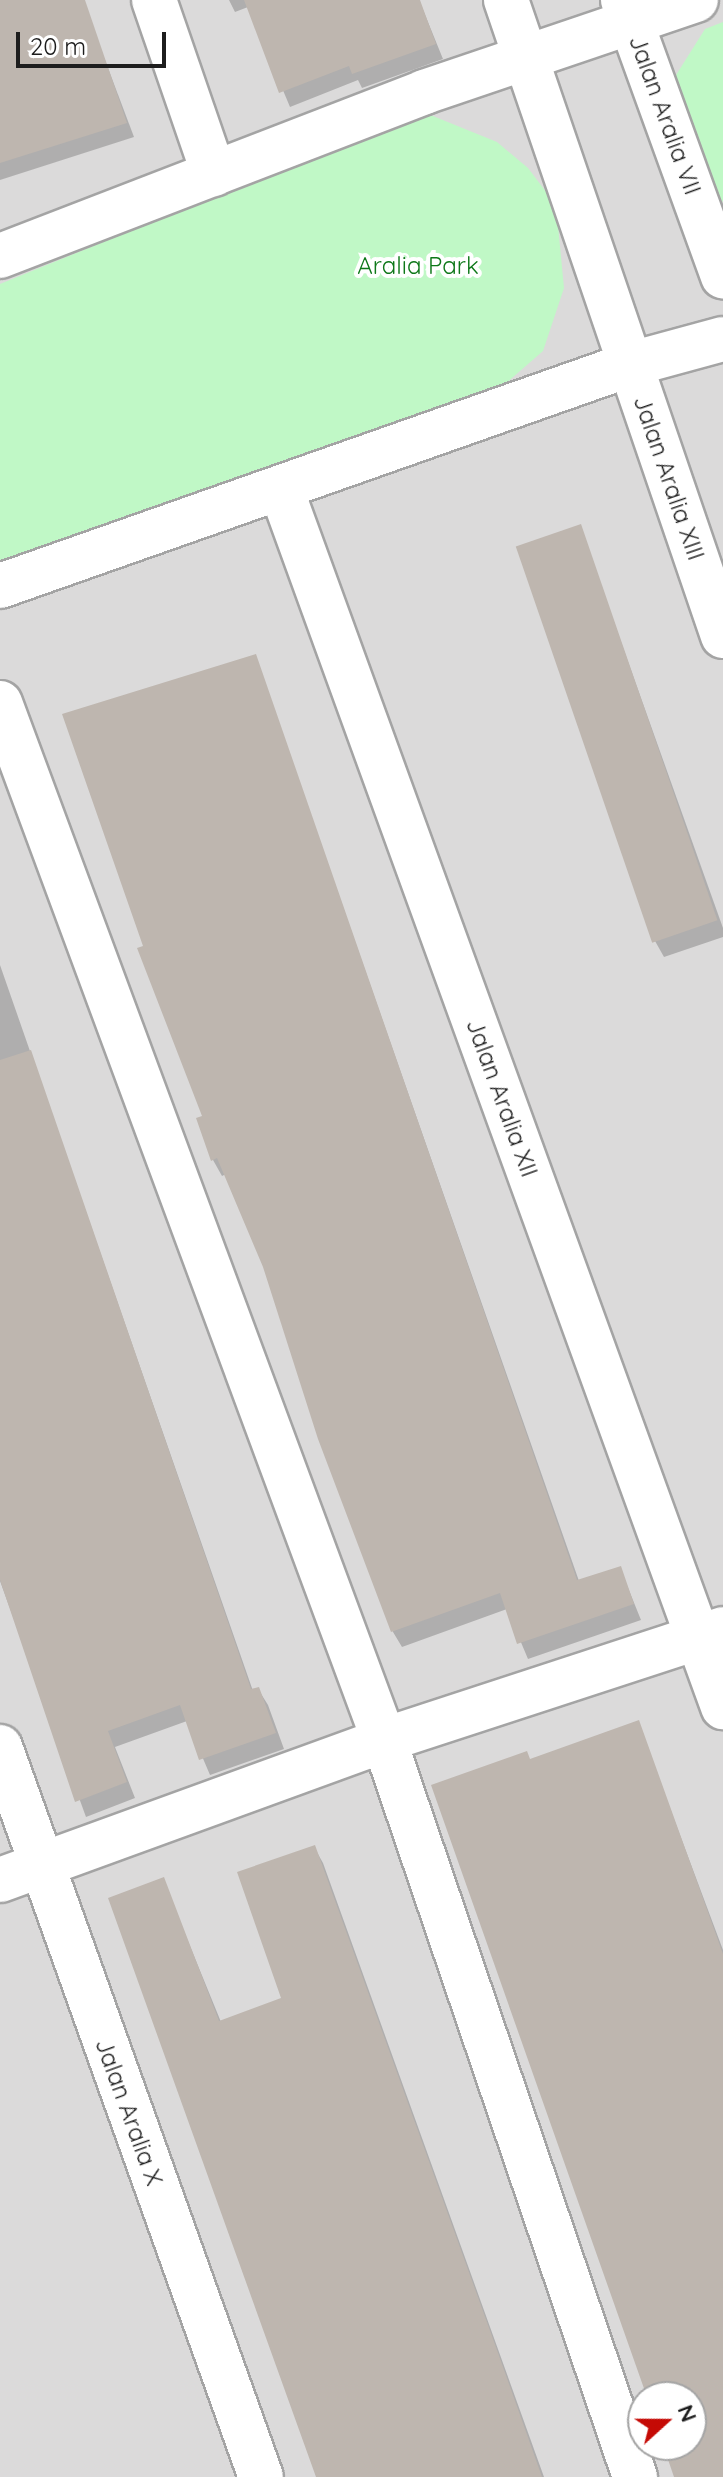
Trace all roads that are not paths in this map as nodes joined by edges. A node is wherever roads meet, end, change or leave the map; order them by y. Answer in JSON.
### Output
{"nodes":[{"id":1,"x":154,"y":0,"type":"edge"},
{"id":2,"x":506,"y":0,"type":"edge"},
{"id":3,"x":696,"y":0,"type":"edge"},
{"id":4,"x":627,"y":9,"type":"edge"},
{"id":5,"x":527,"y":57,"type":"junction"},
{"id":6,"x":214,"y":174,"type":"junction"},
{"id":7,"x":0,"y":256,"type":"edge"},
{"id":8,"x":723,"y":276,"type":"edge"},
{"id":9,"x":723,"y":339,"type":"edge"},
{"id":10,"x":631,"y":364,"type":"junction"},
{"id":11,"x":281,"y":489,"type":"junction"},
{"id":12,"x":0,"y":586,"type":"edge"},
{"id":13,"x":723,"y":636,"type":"edge"},
{"id":14,"x":0,"y":703,"type":"edge"},
{"id":15,"x":710,"y":1633,"type":"edge"},
{"id":16,"x":723,"y":1707,"type":"edge"},
{"id":17,"x":384,"y":1740,"type":"junction"},
{"id":18,"x":0,"y":1747,"type":"edge"},
{"id":19,"x":40,"y":1866,"type":"junction"},
{"id":20,"x":0,"y":1880,"type":"edge"},
{"id":21,"x":261,"y":2477,"type":"edge"},
{"id":22,"x":635,"y":2477,"type":"edge"}],
"edges":[{"from":1,"to":6,"type":"street"},
{"from":2,"to":5,"type":"street"},
{"from":3,"to":4,"type":"street"},
{"from":4,"to":5,"type":"street"},
{"from":4,"to":8,"type":"street","name":"Jalan Aralia VII"},
{"from":5,"to":6,"type":"street"},
{"from":5,"to":10,"type":"street","name":"Jalan Aralia XIII"},
{"from":6,"to":7,"type":"street"},
{"from":9,"to":10,"type":"street"},
{"from":10,"to":11,"type":"street"},
{"from":10,"to":13,"type":"street","name":"Jalan Aralia XIII"},
{"from":11,"to":12,"type":"street"},
{"from":11,"to":15,"type":"street","name":"Jalan Aralia XII"},
{"from":14,"to":17,"type":"street"},
{"from":15,"to":16,"type":"street","name":"Jalan Aralia XII"},
{"from":15,"to":17,"type":"street"},
{"from":17,"to":19,"type":"street"},
{"from":17,"to":22,"type":"street"},
{"from":18,"to":19,"type":"street","name":"Jalan Aralia X"},
{"from":19,"to":20,"type":"street"},
{"from":19,"to":21,"type":"street","name":"Jalan Aralia X"}]}
